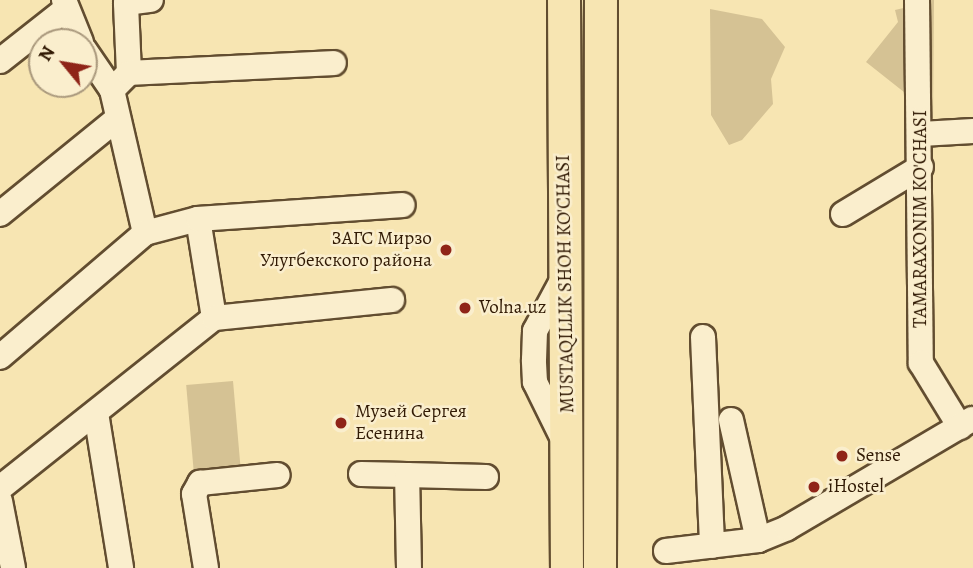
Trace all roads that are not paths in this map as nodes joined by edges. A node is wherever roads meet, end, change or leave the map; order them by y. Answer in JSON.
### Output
{"nodes":[{"id":1,"x":151,"y":0,"type":"edge"},
{"id":2,"x":564,"y":0,"type":"edge"},
{"id":3,"x":601,"y":0,"type":"edge"},
{"id":4,"x":917,"y":0,"type":"edge"},
{"id":5,"x":65,"y":4,"type":"edge"},
{"id":6,"x":74,"y":28,"type":"edge"},
{"id":7,"x":0,"y":61,"type":"edge"},
{"id":8,"x":98,"y":62,"type":"edge"},
{"id":9,"x":334,"y":63,"type":"dead end"},
{"id":10,"x":120,"y":81,"type":"junction"},
{"id":11,"x":117,"y":119,"type":"junction"},
{"id":12,"x":973,"y":131,"type":"edge"},
{"id":13,"x":921,"y":134,"type":"junction"},
{"id":14,"x":921,"y":167,"type":"junction"},
{"id":15,"x":403,"y":205,"type":"dead end"},
{"id":16,"x":0,"y":214,"type":"edge"},
{"id":17,"x":843,"y":215,"type":"dead end"},
{"id":18,"x":198,"y":219,"type":"junction"},
{"id":19,"x":145,"y":233,"type":"junction"},
{"id":20,"x":392,"y":300,"type":"dead end"},
{"id":21,"x":214,"y":318,"type":"junction"},
{"id":22,"x":703,"y":337,"type":"dead end"},
{"id":23,"x":0,"y":357,"type":"edge"},
{"id":24,"x":96,"y":413,"type":"junction"},
{"id":25,"x":731,"y":420,"type":"dead end"},
{"id":26,"x":966,"y":423,"type":"edge"},
{"id":27,"x":361,"y":474,"type":"dead end"},
{"id":28,"x":278,"y":475,"type":"dead end"},
{"id":29,"x":407,"y":475,"type":"junction"},
{"id":30,"x":486,"y":477,"type":"dead end"},
{"id":31,"x":0,"y":488,"type":"edge"},
{"id":32,"x":0,"y":501,"type":"edge"},
{"id":33,"x":758,"y":540,"type":"junction"},
{"id":34,"x":712,"y":545,"type":"junction"},
{"id":35,"x":666,"y":551,"type":"dead end"},
{"id":36,"x":13,"y":568,"type":"edge"},
{"id":37,"x":121,"y":568,"type":"edge"},
{"id":38,"x":206,"y":568,"type":"edge"},
{"id":39,"x":409,"y":568,"type":"edge"},
{"id":40,"x":567,"y":568,"type":"edge"},
{"id":41,"x":600,"y":568,"type":"edge"}],
"edges":[{"from":1,"to":10,"type":"street"},
{"from":2,"to":40,"type":"main road","name":"MUSTAQILLIK SHOH KO'CHASI"},
{"from":3,"to":41,"type":"main road","name":"MUSTAQILLIK SHOH KO'CHASI"},
{"from":4,"to":13,"type":"street","name":"TAMARAXONIM KO'CHASI"},
{"from":5,"to":6,"type":"street"},
{"from":5,"to":7,"type":"street"},
{"from":8,"to":10,"type":"street"},
{"from":9,"to":10,"type":"street"},
{"from":10,"to":11,"type":"street"},
{"from":11,"to":16,"type":"street"},
{"from":11,"to":19,"type":"street"},
{"from":12,"to":13,"type":"street"},
{"from":13,"to":14,"type":"street","name":"TAMARAXONIM KO'CHASI"},
{"from":14,"to":17,"type":"street"},
{"from":14,"to":26,"type":"street","name":"TAMARAXONIM KO'CHASI"},
{"from":15,"to":18,"type":"street"},
{"from":18,"to":19,"type":"street"},
{"from":18,"to":21,"type":"street"},
{"from":19,"to":23,"type":"street"},
{"from":20,"to":21,"type":"street"},
{"from":21,"to":24,"type":"street"},
{"from":22,"to":34,"type":"street"},
{"from":24,"to":31,"type":"street"},
{"from":24,"to":37,"type":"street"},
{"from":25,"to":33,"type":"street"},
{"from":26,"to":33,"type":"street"},
{"from":27,"to":29,"type":"street"},
{"from":28,"to":38,"type":"street"},
{"from":29,"to":30,"type":"street"},
{"from":29,"to":39,"type":"street"},
{"from":32,"to":36,"type":"street"},
{"from":33,"to":34,"type":"street"},
{"from":34,"to":35,"type":"street"}]}
